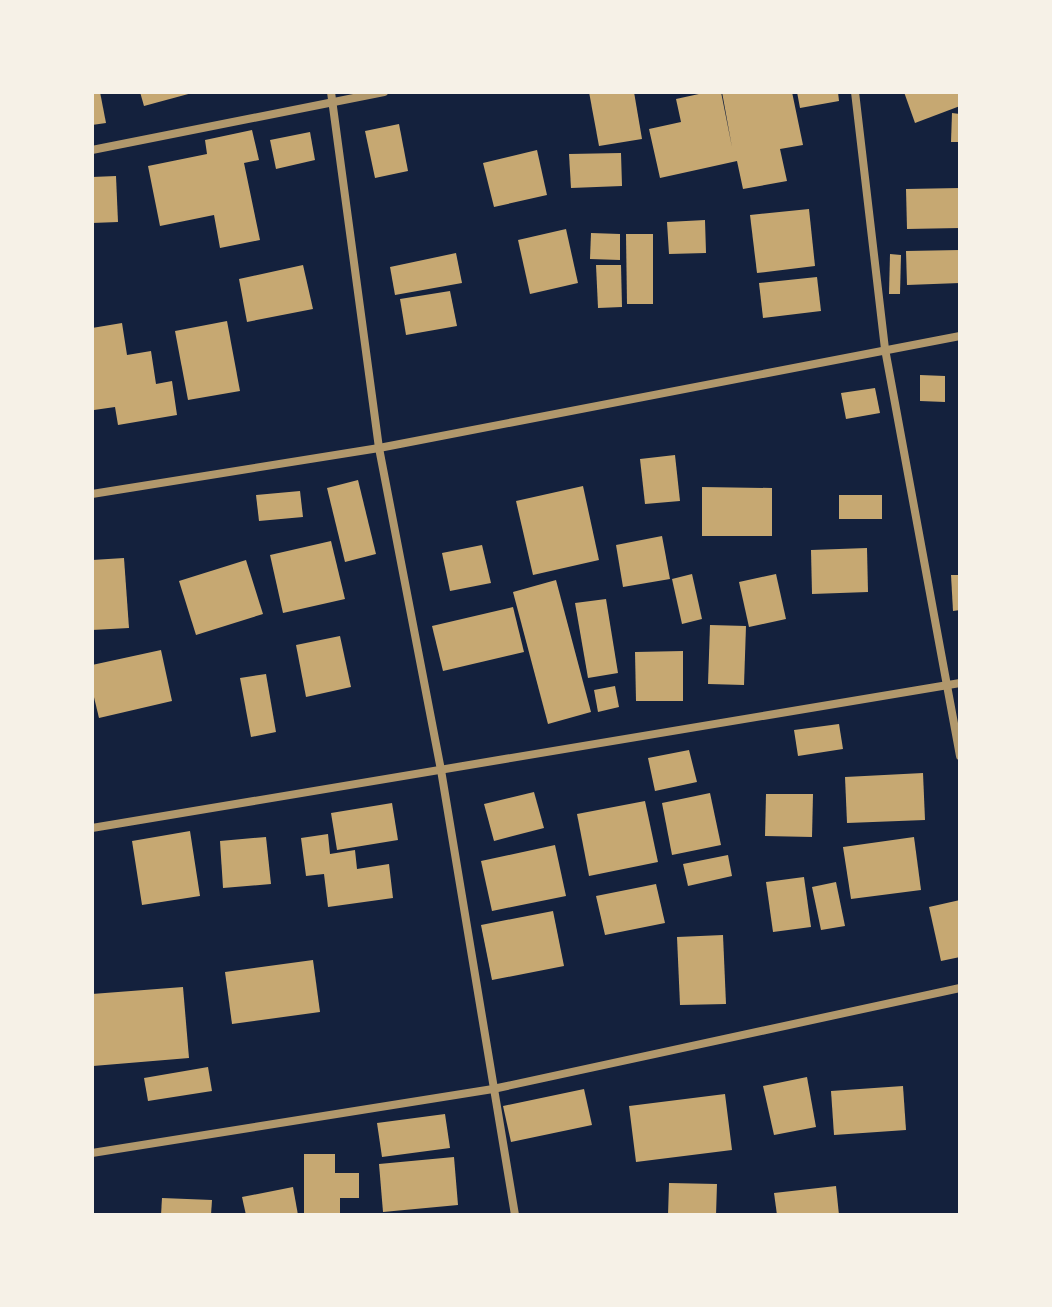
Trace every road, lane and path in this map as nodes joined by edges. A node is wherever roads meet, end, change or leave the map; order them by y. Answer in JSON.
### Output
{"nodes":[{"id":1,"x":384,"y":92,"type":"edge"},
{"id":2,"x":855,"y":92,"type":"edge"},
{"id":3,"x":332,"y":96,"type":"edge"},
{"id":4,"x":92,"y":150,"type":"edge"},
{"id":5,"x":960,"y":336,"type":"edge"},
{"id":6,"x":885,"y":349,"type":"junction"},
{"id":7,"x":379,"y":448,"type":"junction"},
{"id":8,"x":92,"y":494,"type":"edge"},
{"id":9,"x":960,"y":683,"type":"edge"},
{"id":10,"x":946,"y":686,"type":"junction"},
{"id":11,"x":960,"y":756,"type":"edge"},
{"id":12,"x":441,"y":770,"type":"junction"},
{"id":13,"x":92,"y":828,"type":"edge"},
{"id":14,"x":960,"y":988,"type":"edge"},
{"id":15,"x":493,"y":1089,"type":"junction"},
{"id":16,"x":92,"y":1153,"type":"edge"},
{"id":17,"x":515,"y":1215,"type":"edge"}],
"edges":[{"from":1,"to":3,"type":"street"},
{"from":2,"to":6,"type":"street"},
{"from":3,"to":4,"type":"street"},
{"from":3,"to":7,"type":"street"},
{"from":5,"to":6,"type":"street"},
{"from":6,"to":7,"type":"street"},
{"from":6,"to":10,"type":"street"},
{"from":7,"to":8,"type":"street"},
{"from":7,"to":12,"type":"street"},
{"from":9,"to":10,"type":"street"},
{"from":10,"to":11,"type":"street"},
{"from":10,"to":12,"type":"street"},
{"from":12,"to":13,"type":"street"},
{"from":12,"to":15,"type":"street"},
{"from":14,"to":15,"type":"street"},
{"from":15,"to":16,"type":"street"},
{"from":15,"to":17,"type":"street"}]}
